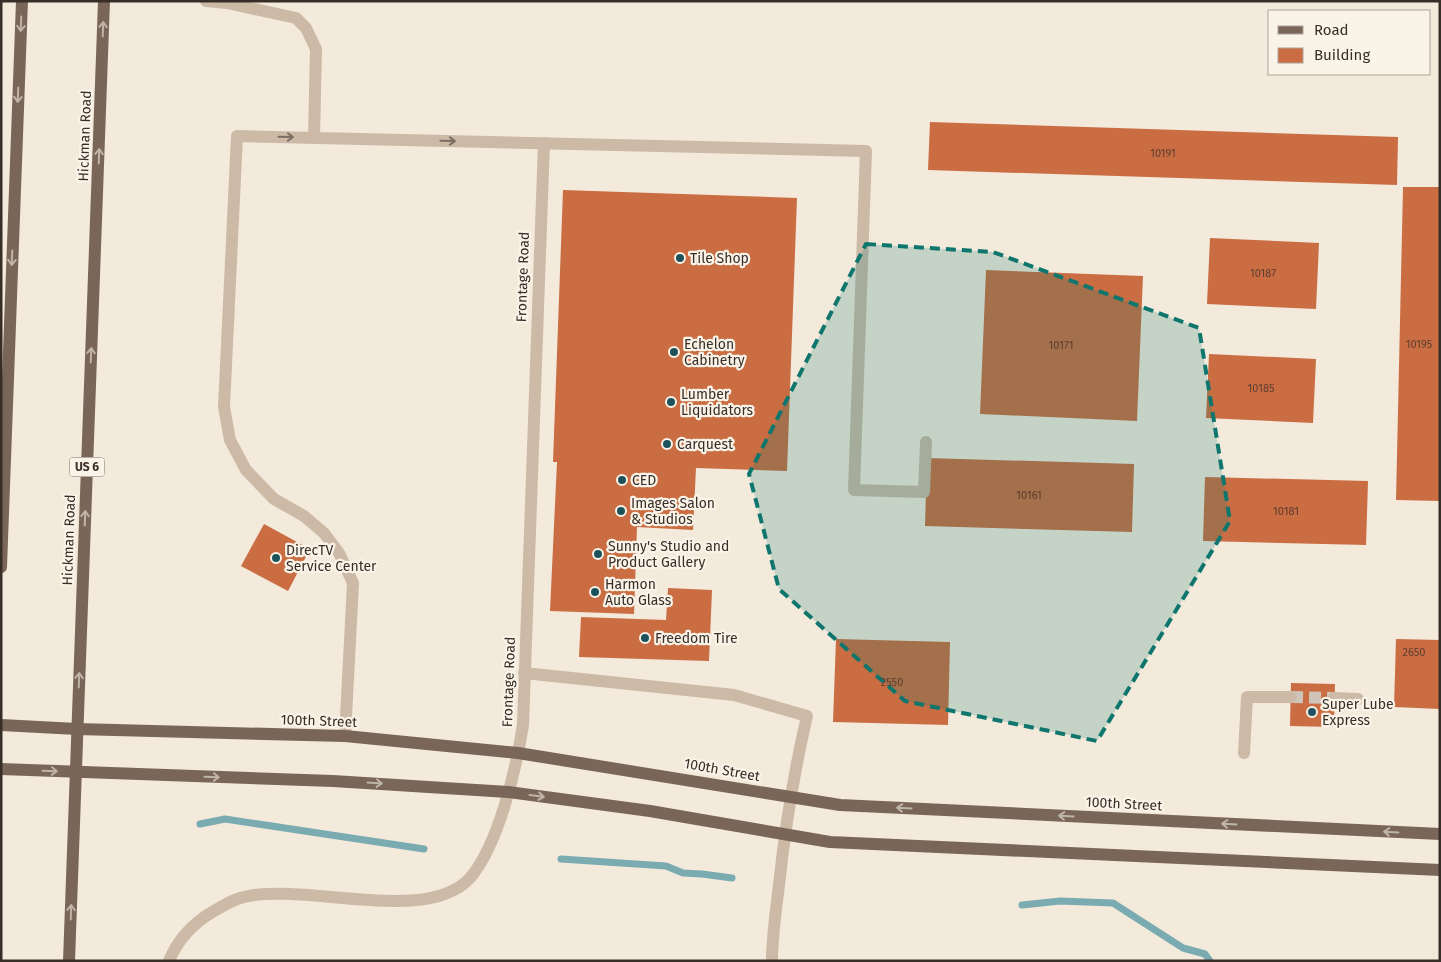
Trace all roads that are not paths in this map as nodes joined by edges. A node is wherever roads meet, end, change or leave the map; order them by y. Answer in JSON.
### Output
{"nodes":[{"id":1,"x":22,"y":1,"type":"edge"},
{"id":2,"x":104,"y":1,"type":"edge"},
{"id":3,"x":206,"y":1,"type":"edge"},
{"id":4,"x":314,"y":138,"type":"junction"},
{"id":5,"x":544,"y":143,"type":"junction"},
{"id":6,"x":926,"y":442,"type":"dead end"},
{"id":7,"x":1,"y":567,"type":"edge"},
{"id":8,"x":524,"y":673,"type":"junction"},
{"id":9,"x":1291,"y":697,"type":"tunnel mouth"},
{"id":10,"x":1334,"y":698,"type":"tunnel mouth"},
{"id":11,"x":1358,"y":699,"type":"dead end"},
{"id":12,"x":1,"y":725,"type":"edge"},
{"id":13,"x":77,"y":729,"type":"junction"},
{"id":14,"x":345,"y":736,"type":"junction"},
{"id":15,"x":518,"y":753,"type":"junction"},
{"id":16,"x":1244,"y":753,"type":"dead end"},
{"id":17,"x":1,"y":769,"type":"edge"},
{"id":18,"x":75,"y":771,"type":"junction"},
{"id":19,"x":508,"y":792,"type":"junction"},
{"id":20,"x":791,"y":797,"type":"junction"},
{"id":21,"x":784,"y":834,"type":"junction"},
{"id":22,"x":1440,"y":834,"type":"edge"},
{"id":23,"x":1440,"y":870,"type":"edge"},
{"id":24,"x":69,"y":961,"type":"edge"},
{"id":25,"x":169,"y":961,"type":"edge"},
{"id":26,"x":772,"y":961,"type":"edge"}],
"edges":[{"from":1,"to":7,"type":"main road","one_way":true},
{"from":13,"to":2,"type":"main road","name":"Hickman Road","number":"US 6","one_way":true},
{"from":3,"to":4,"type":"lane"},
{"from":4,"to":5,"type":"lane","one_way":true},
{"from":14,"to":4,"type":"lane","one_way":true},
{"from":5,"to":6,"type":"lane"},
{"from":5,"to":8,"type":"lane","name":"Frontage Road"},
{"from":8,"to":15,"type":"lane","name":"Frontage Road"},
{"from":8,"to":20,"type":"lane"},
{"from":9,"to":16,"type":"lane"},
{"from":10,"to":11,"type":"lane"},
{"from":12,"to":13,"type":"main road","name":"100th Street"},
{"from":13,"to":14,"type":"main road","name":"100th Street"},
{"from":13,"to":18,"type":"main road","name":"Hickman Road","number":"US 6"},
{"from":14,"to":15,"type":"main road","name":"100th Street"},
{"from":15,"to":19,"type":"lane","name":"Frontage Road"},
{"from":15,"to":20,"type":"main road","name":"100th Street"},
{"from":17,"to":18,"type":"main road","one_way":true},
{"from":18,"to":19,"type":"main road","one_way":true},
{"from":24,"to":18,"type":"main road","name":"Hickman Road","number":"US 6","one_way":true},
{"from":19,"to":21,"type":"main road","one_way":true},
{"from":19,"to":25,"type":"lane","name":"Frontage Road"},
{"from":20,"to":21,"type":"lane"},
{"from":22,"to":20,"type":"main road","name":"100th Street","one_way":true},
{"from":21,"to":23,"type":"main road"},
{"from":21,"to":26,"type":"lane"}]}
